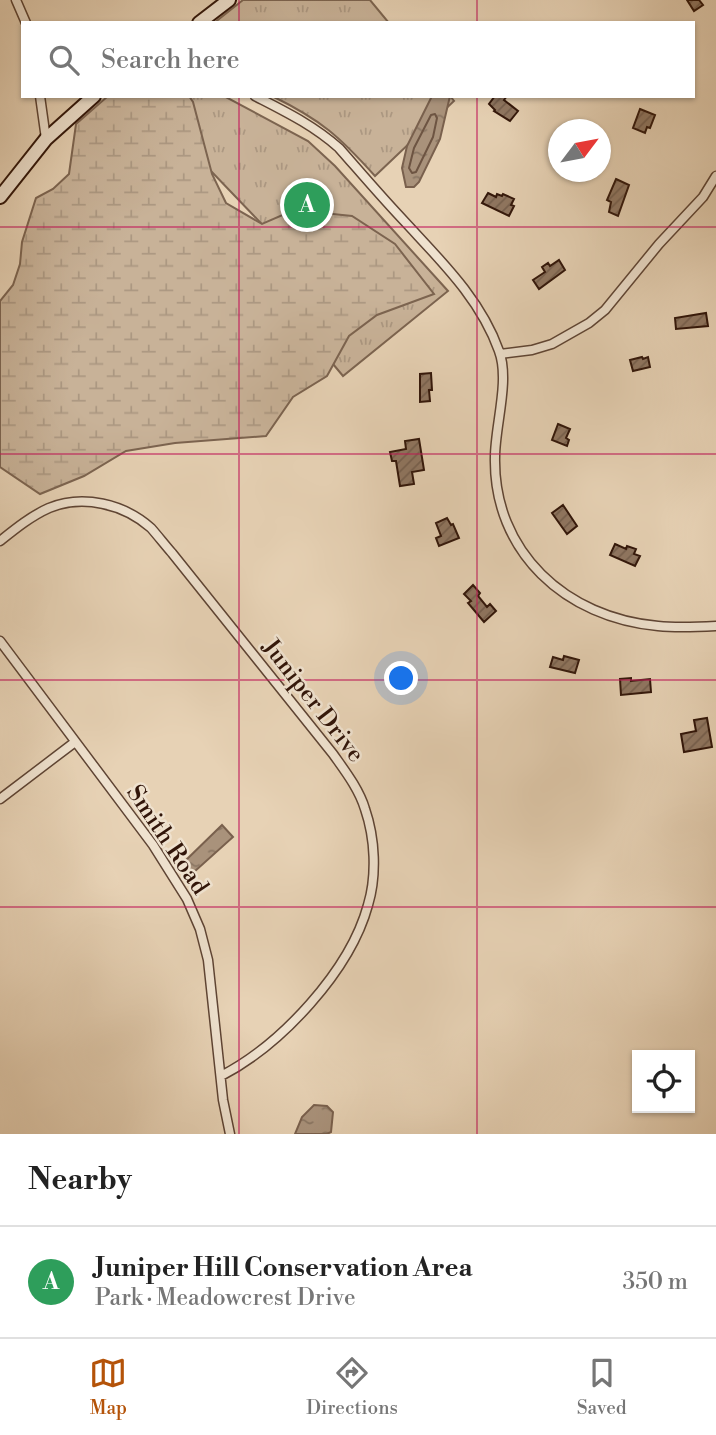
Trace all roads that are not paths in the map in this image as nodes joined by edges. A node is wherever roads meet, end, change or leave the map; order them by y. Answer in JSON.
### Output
{"nodes":[{"id":1,"x":16,"y":0,"type":"edge"},
{"id":2,"x":229,"y":0,"type":"edge"},
{"id":3,"x":25,"y":21,"type":"edge"},
{"id":4,"x":203,"y":21,"type":"edge"},
{"id":5,"x":40,"y":98,"type":"edge"},
{"id":6,"x":92,"y":98,"type":"edge"},
{"id":7,"x":259,"y":98,"type":"edge"},
{"id":8,"x":46,"y":139,"type":"junction"},
{"id":9,"x":716,"y":176,"type":"edge"},
{"id":10,"x":0,"y":197,"type":"edge"},
{"id":11,"x":500,"y":354,"type":"junction"},
{"id":12,"x":0,"y":541,"type":"edge"},
{"id":13,"x":716,"y":626,"type":"edge"},
{"id":14,"x":0,"y":641,"type":"edge"},
{"id":15,"x":75,"y":742,"type":"junction"},
{"id":16,"x":0,"y":799,"type":"edge"},
{"id":17,"x":221,"y":1076,"type":"junction"},
{"id":18,"x":230,"y":1134,"type":"edge"}],
"edges":[{"from":1,"to":3,"type":"street"},
{"from":2,"to":4,"type":"street"},
{"from":5,"to":8,"type":"street"},
{"from":6,"to":8,"type":"street"},
{"from":7,"to":11,"type":"street"},
{"from":8,"to":10,"type":"street"},
{"from":9,"to":11,"type":"street"},
{"from":11,"to":13,"type":"street"},
{"from":12,"to":17,"type":"street","name":"Juniper Drive"},
{"from":14,"to":15,"type":"street","name":"Smith Road"},
{"from":15,"to":16,"type":"street"},
{"from":15,"to":17,"type":"street","name":"Smith Road"},
{"from":17,"to":18,"type":"street","name":"Smith Road"}]}
